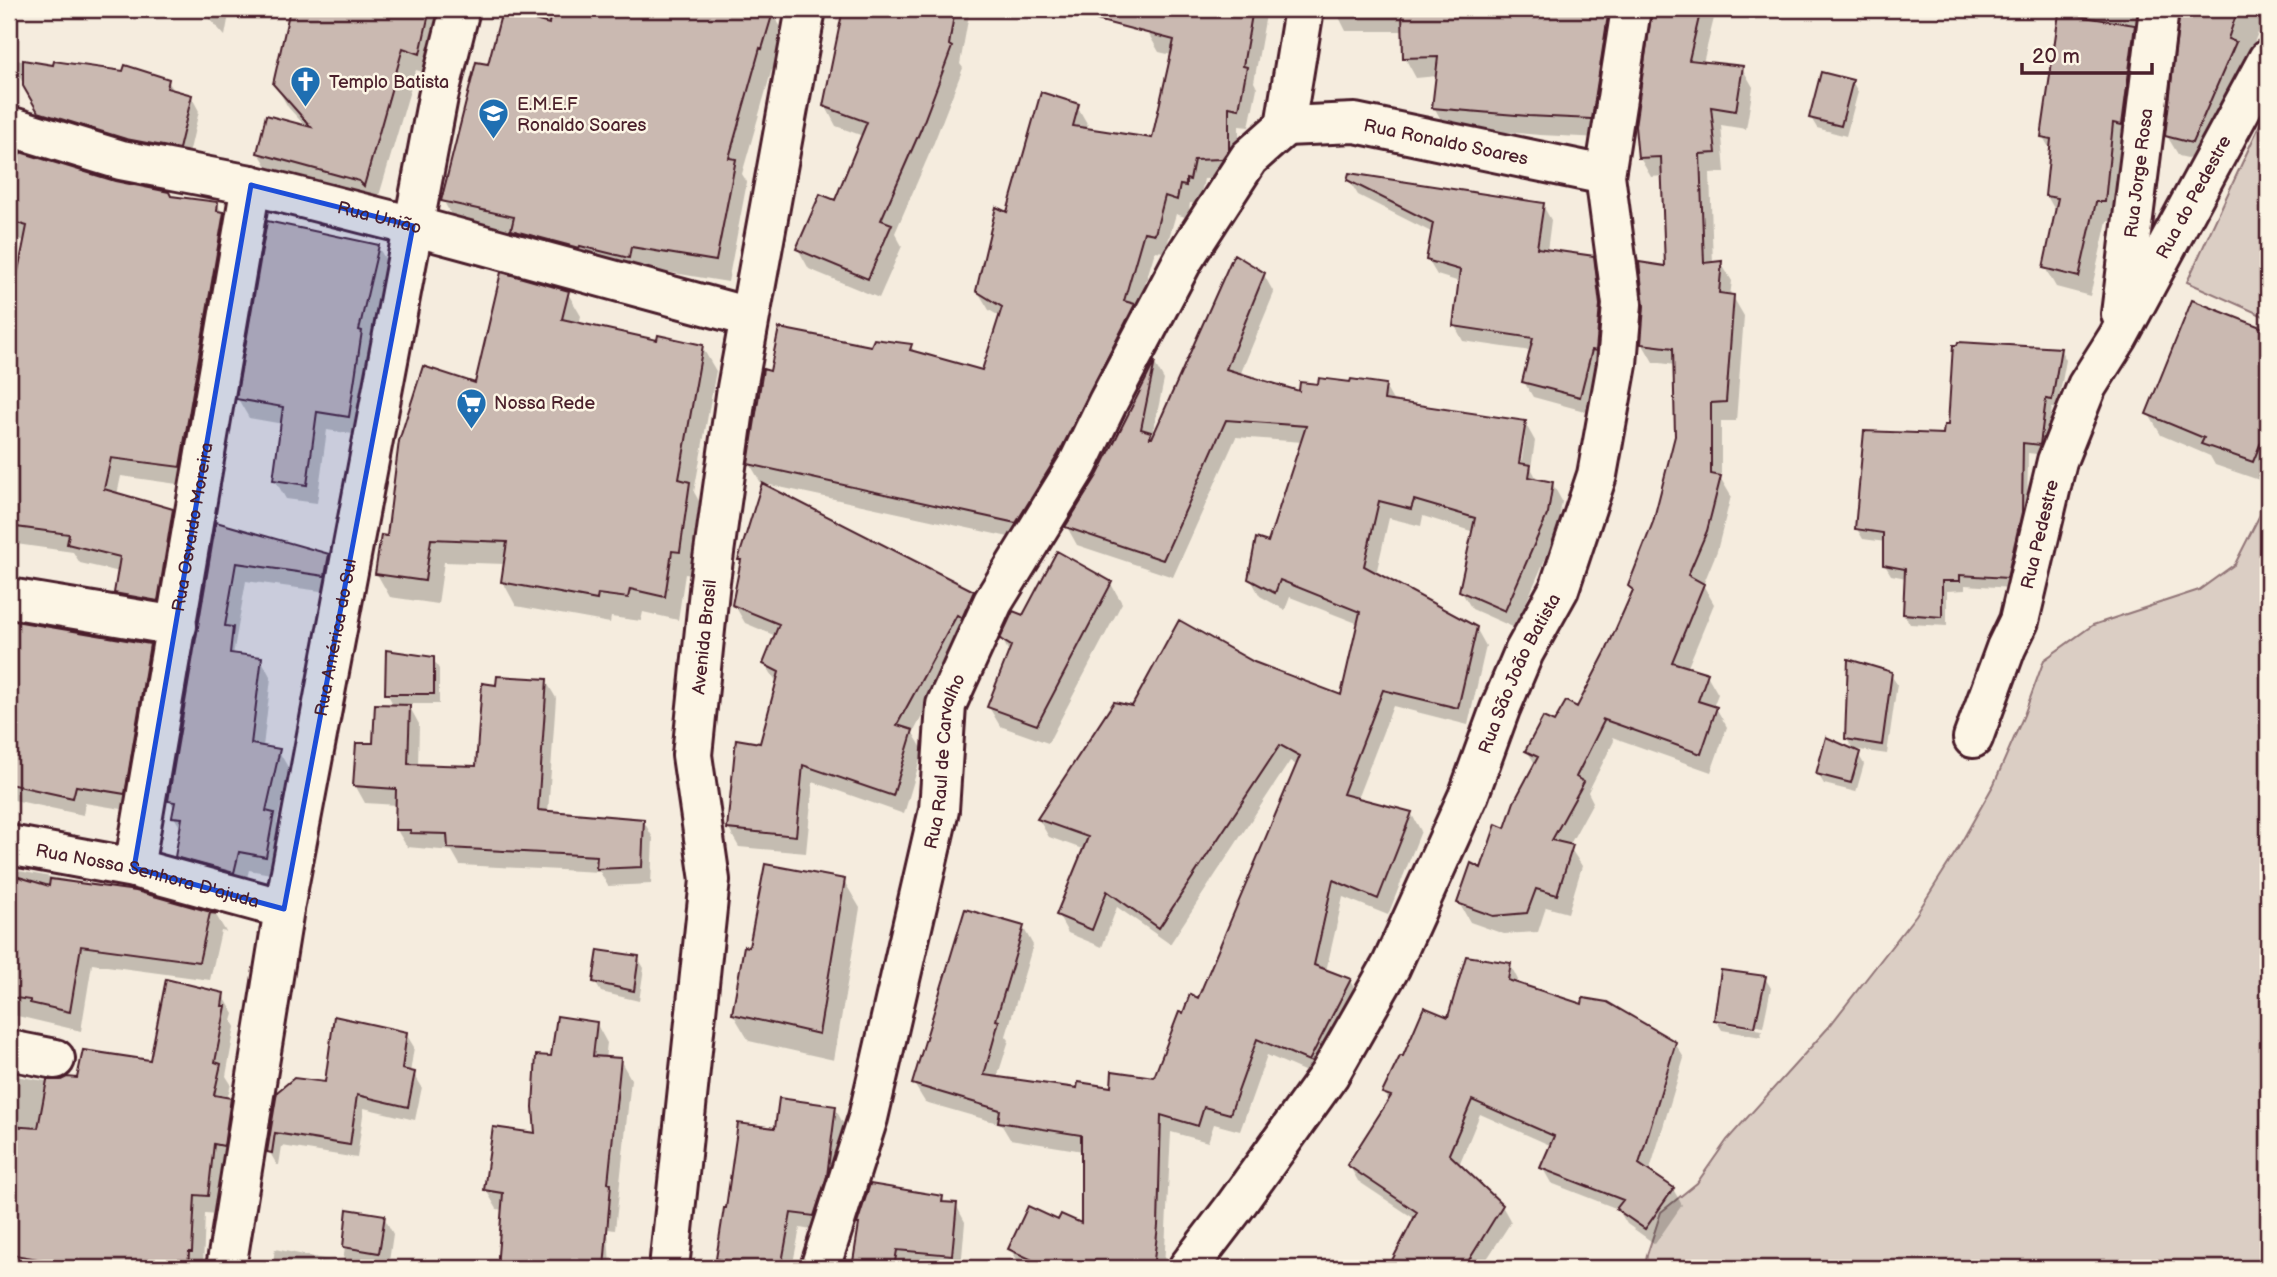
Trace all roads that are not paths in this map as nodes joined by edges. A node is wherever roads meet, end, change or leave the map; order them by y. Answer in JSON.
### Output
{"nodes":[{"id":1,"x":460,"y":9,"type":"edge"},
{"id":2,"x":806,"y":9,"type":"edge"},
{"id":3,"x":1304,"y":9,"type":"edge"},
{"id":4,"x":1631,"y":9,"type":"edge"},
{"id":5,"x":2159,"y":9,"type":"edge"},
{"id":6,"x":2268,"y":59,"type":"edge"},
{"id":7,"x":9,"y":126,"type":"edge"},
{"id":8,"x":1285,"y":126,"type":"junction"},
{"id":9,"x":1605,"y":174,"type":"junction"},
{"id":10,"x":251,"y":185,"type":"junction"},
{"id":11,"x":414,"y":226,"type":"junction"},
{"id":12,"x":749,"y":317,"type":"junction"},
{"id":13,"x":2118,"y":337,"type":"junction"},
{"id":14,"x":9,"y":598,"type":"edge"},
{"id":15,"x":177,"y":626,"type":"junction"},
{"id":16,"x":1973,"y":738,"type":"dead end"},
{"id":17,"x":9,"y":845,"type":"edge"},
{"id":18,"x":134,"y":868,"type":"junction"},
{"id":19,"x":284,"y":909,"type":"junction"},
{"id":20,"x":9,"y":1050,"type":"edge"},
{"id":21,"x":55,"y":1059,"type":"dead end"},
{"id":22,"x":226,"y":1268,"type":"edge"},
{"id":23,"x":669,"y":1268,"type":"edge"},
{"id":24,"x":820,"y":1268,"type":"edge"},
{"id":25,"x":1188,"y":1268,"type":"edge"}],
"edges":[{"from":1,"to":11,"type":"street","name":"Rua América do Sul"},
{"from":2,"to":12,"type":"street","name":"Avenida Brasil"},
{"from":3,"to":8,"type":"street"},
{"from":4,"to":9,"type":"street","name":"Rua São João Batista"},
{"from":5,"to":13,"type":"street","name":"Rua Jorge Rosa"},
{"from":6,"to":13,"type":"street","name":"Rua do Pedestre"},
{"from":7,"to":10,"type":"street","name":"Rua União"},
{"from":8,"to":9,"type":"street","name":"Rua Ronaldo Soares"},
{"from":8,"to":24,"type":"street","name":"Rua Raul de Carvalho"},
{"from":9,"to":25,"type":"street","name":"Rua São João Batista"},
{"from":10,"to":11,"type":"street","name":"Rua União"},
{"from":10,"to":15,"type":"street","name":"Rua Osvaldo Moreira"},
{"from":11,"to":12,"type":"street","name":"Rua União"},
{"from":11,"to":19,"type":"street","name":"Rua América do Sul"},
{"from":12,"to":23,"type":"street","name":"Avenida Brasil"},
{"from":13,"to":16,"type":"street","name":"Rua Pedestre"},
{"from":14,"to":15,"type":"street"},
{"from":15,"to":18,"type":"street","name":"Rua Osvaldo Moreira"},
{"from":17,"to":18,"type":"street","name":"Rua Nossa Senhora D'ajuda"},
{"from":18,"to":19,"type":"street","name":"Rua Nossa Senhora D'ajuda"},
{"from":19,"to":22,"type":"street","name":"Rua América do Sul"},
{"from":20,"to":21,"type":"street"}]}
